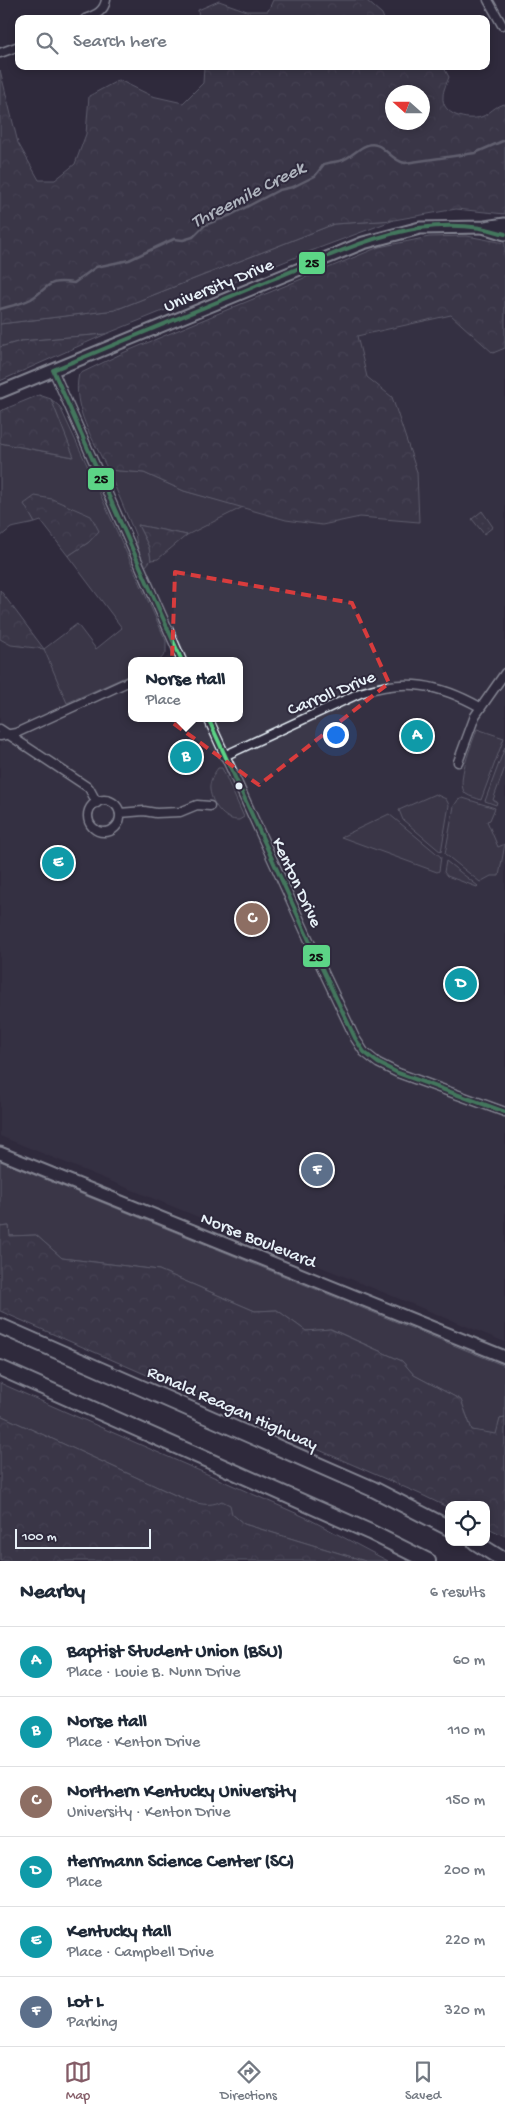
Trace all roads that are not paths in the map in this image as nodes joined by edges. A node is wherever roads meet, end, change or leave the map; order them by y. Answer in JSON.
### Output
{"nodes":[{"id":1,"x":106,"y":0,"type":"edge"},
{"id":2,"x":488,"y":0,"type":"edge"},
{"id":3,"x":95,"y":15,"type":"edge"},
{"id":4,"x":502,"y":25,"type":"dead end"},
{"id":5,"x":15,"y":47,"type":"edge"},
{"id":6,"x":0,"y":53,"type":"edge"},
{"id":7,"x":505,"y":224,"type":"edge"},
{"id":8,"x":485,"y":228,"type":"junction"},
{"id":9,"x":505,"y":234,"type":"edge"},
{"id":10,"x":53,"y":370,"type":"junction"},
{"id":11,"x":0,"y":392,"type":"edge"},
{"id":12,"x":178,"y":657,"type":"edge"},
{"id":13,"x":505,"y":673,"type":"edge"},
{"id":14,"x":128,"y":682,"type":"edge"},
{"id":15,"x":480,"y":707,"type":"junction"},
{"id":16,"x":210,"y":722,"type":"edge"},
{"id":17,"x":0,"y":729,"type":"edge"},
{"id":18,"x":10,"y":735,"type":"junction"},
{"id":19,"x":0,"y":736,"type":"edge"},
{"id":20,"x":224,"y":756,"type":"junction"},
{"id":21,"x":458,"y":762,"type":"dead end"},
{"id":22,"x":97,"y":803,"type":"junction"},
{"id":23,"x":210,"y":806,"type":"dead end"},
{"id":24,"x":120,"y":813,"type":"junction"},
{"id":25,"x":505,"y":1112,"type":"edge"},
{"id":26,"x":0,"y":1153,"type":"edge"},
{"id":27,"x":0,"y":1326,"type":"edge"},
{"id":28,"x":505,"y":1357,"type":"edge"},
{"id":29,"x":0,"y":1368,"type":"edge"},
{"id":30,"x":445,"y":1526,"type":"edge"},
{"id":31,"x":481,"y":1546,"type":"edge"},
{"id":32,"x":428,"y":1561,"type":"edge"},
{"id":33,"x":505,"y":1561,"type":"edge"}],
"edges":[{"from":1,"to":3,"type":"street"},
{"from":2,"to":4,"type":"street"},
{"from":5,"to":6,"type":"street"},
{"from":7,"to":8,"type":"main road","name":"University Drive"},
{"from":8,"to":9,"type":"main road","name":"University Drive"},
{"from":8,"to":10,"type":"main road","name":"University Drive"},
{"from":10,"to":11,"type":"main road","name":"University Drive"},
{"from":10,"to":12,"type":"street"},
{"from":13,"to":15,"type":"street"},
{"from":14,"to":18,"type":"street"},
{"from":15,"to":20,"type":"street","name":"Carroll Drive"},
{"from":15,"to":21,"type":"street"},
{"from":16,"to":20,"type":"street","name":"Kenton Drive"},
{"from":17,"to":18,"type":"street"},
{"from":18,"to":19,"type":"street"},
{"from":18,"to":22,"type":"street"},
{"from":20,"to":25,"type":"street","name":"Kenton Drive"},
{"from":22,"to":24,"type":"street"},
{"from":22,"to":24,"type":"street"},
{"from":23,"to":24,"type":"street"},
{"from":26,"to":28,"type":"main road","name":"Norse Boulevard"},
{"from":27,"to":30,"type":"highway","name":"Ronald Reagan Highway"},
{"from":29,"to":32,"type":"highway"},
{"from":31,"to":33,"type":"highway"}]}
